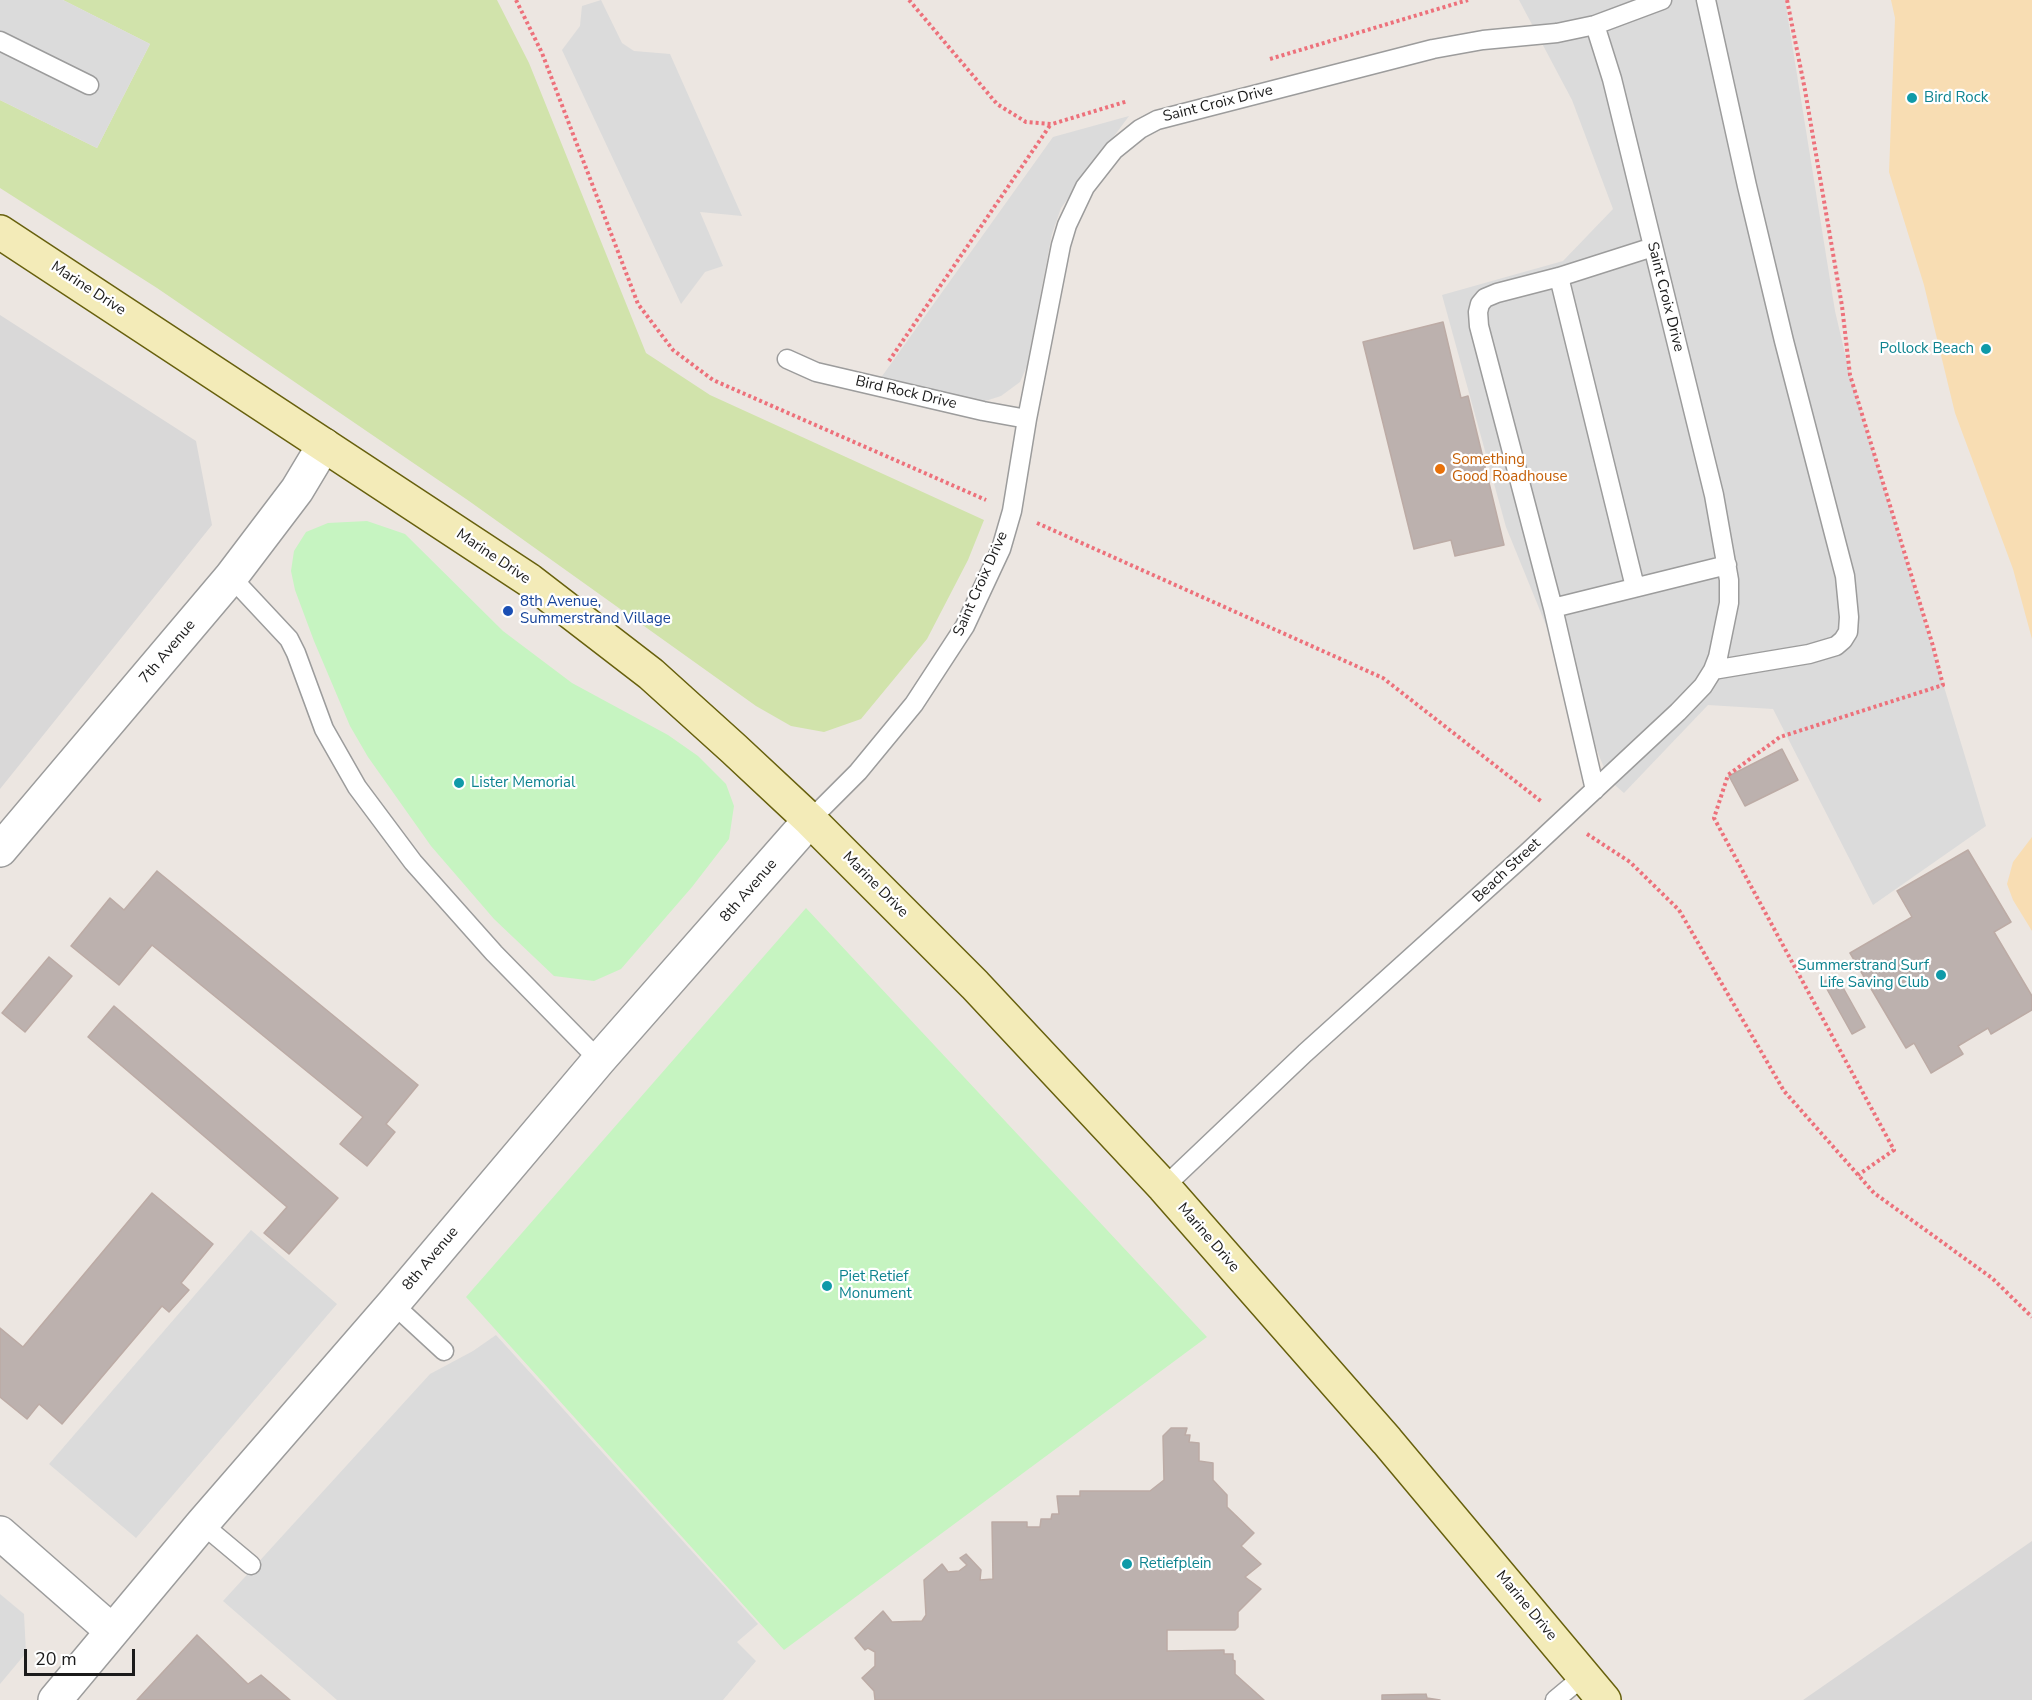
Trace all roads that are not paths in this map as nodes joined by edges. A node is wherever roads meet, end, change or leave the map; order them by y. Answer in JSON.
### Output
{"nodes":[{"id":1,"x":1662,"y":0,"type":"edge"},
{"id":2,"x":1706,"y":0,"type":"edge"},
{"id":3,"x":1594,"y":26,"type":"junction"},
{"id":4,"x":0,"y":41,"type":"edge"},
{"id":5,"x":89,"y":85,"type":"dead end"},
{"id":6,"x":0,"y":232,"type":"edge"},
{"id":7,"x":1653,"y":247,"type":"junction"},
{"id":8,"x":1559,"y":277,"type":"junction"},
{"id":9,"x":787,"y":359,"type":"dead end"},
{"id":10,"x":1027,"y":419,"type":"junction"},
{"id":11,"x":324,"y":445,"type":"junction"},
{"id":12,"x":1714,"y":495,"type":"joint"},
{"id":13,"x":1727,"y":565,"type":"junction"},
{"id":14,"x":231,"y":577,"type":"junction"},
{"id":15,"x":1635,"y":587,"type":"junction"},
{"id":16,"x":1553,"y":608,"type":"junction"},
{"id":17,"x":1713,"y":670,"type":"junction"},
{"id":18,"x":1595,"y":790,"type":"junction"},
{"id":19,"x":810,"y":820,"type":"junction"},
{"id":20,"x":0,"y":850,"type":"edge"},
{"id":21,"x":599,"y":1060,"type":"junction"},
{"id":22,"x":1164,"y":1186,"type":"junction"},
{"id":23,"x":393,"y":1304,"type":"junction"},
{"id":24,"x":444,"y":1351,"type":"dead end"},
{"id":25,"x":202,"y":1524,"type":"junction"},
{"id":26,"x":0,"y":1533,"type":"edge"},
{"id":27,"x":251,"y":1566,"type":"dead end"},
{"id":28,"x":112,"y":1631,"type":"junction"},
{"id":29,"x":1594,"y":1688,"type":"edge"},
{"id":30,"x":55,"y":1700,"type":"edge"},
{"id":31,"x":1555,"y":1700,"type":"edge"}],
"edges":[{"from":1,"to":3,"type":"lane"},
{"from":2,"to":17,"type":"lane"},
{"from":3,"to":7,"type":"lane","name":"Saint Croix Drive"},
{"from":3,"to":10,"type":"lane","name":"Saint Croix Drive"},
{"from":4,"to":5,"type":"lane"},
{"from":6,"to":11,"type":"main road","name":"Marine Drive"},
{"from":7,"to":8,"type":"lane"},
{"from":7,"to":12,"type":"lane","name":"Saint Croix Drive"},
{"from":8,"to":15,"type":"lane"},
{"from":8,"to":16,"type":"lane"},
{"from":9,"to":10,"type":"lane","name":"Bird Rock Drive"},
{"from":10,"to":19,"type":"lane","name":"Saint Croix Drive"},
{"from":11,"to":14,"type":"street","name":"7th Avenue"},
{"from":11,"to":19,"type":"main road","name":"Marine Drive"},
{"from":12,"to":13,"type":"lane","name":"Beach Street"},
{"from":13,"to":15,"type":"lane"},
{"from":13,"to":17,"type":"lane","name":"Beach Street"},
{"from":14,"to":20,"type":"street","name":"7th Avenue"},
{"from":14,"to":21,"type":"lane"},
{"from":15,"to":16,"type":"lane"},
{"from":16,"to":18,"type":"lane"},
{"from":17,"to":18,"type":"lane","name":"Beach Street"},
{"from":18,"to":22,"type":"lane","name":"Beach Street"},
{"from":19,"to":21,"type":"street","name":"8th Avenue"},
{"from":19,"to":22,"type":"main road","name":"Marine Drive"},
{"from":21,"to":23,"type":"street","name":"8th Avenue"},
{"from":22,"to":29,"type":"main road","name":"Marine Drive"},
{"from":23,"to":24,"type":"lane"},
{"from":23,"to":25,"type":"street","name":"8th Avenue"},
{"from":25,"to":27,"type":"lane"},
{"from":25,"to":28,"type":"street","name":"8th Avenue"},
{"from":26,"to":28,"type":"street"},
{"from":28,"to":30,"type":"street","name":"8th Avenue"},
{"from":29,"to":31,"type":"lane"}]}
